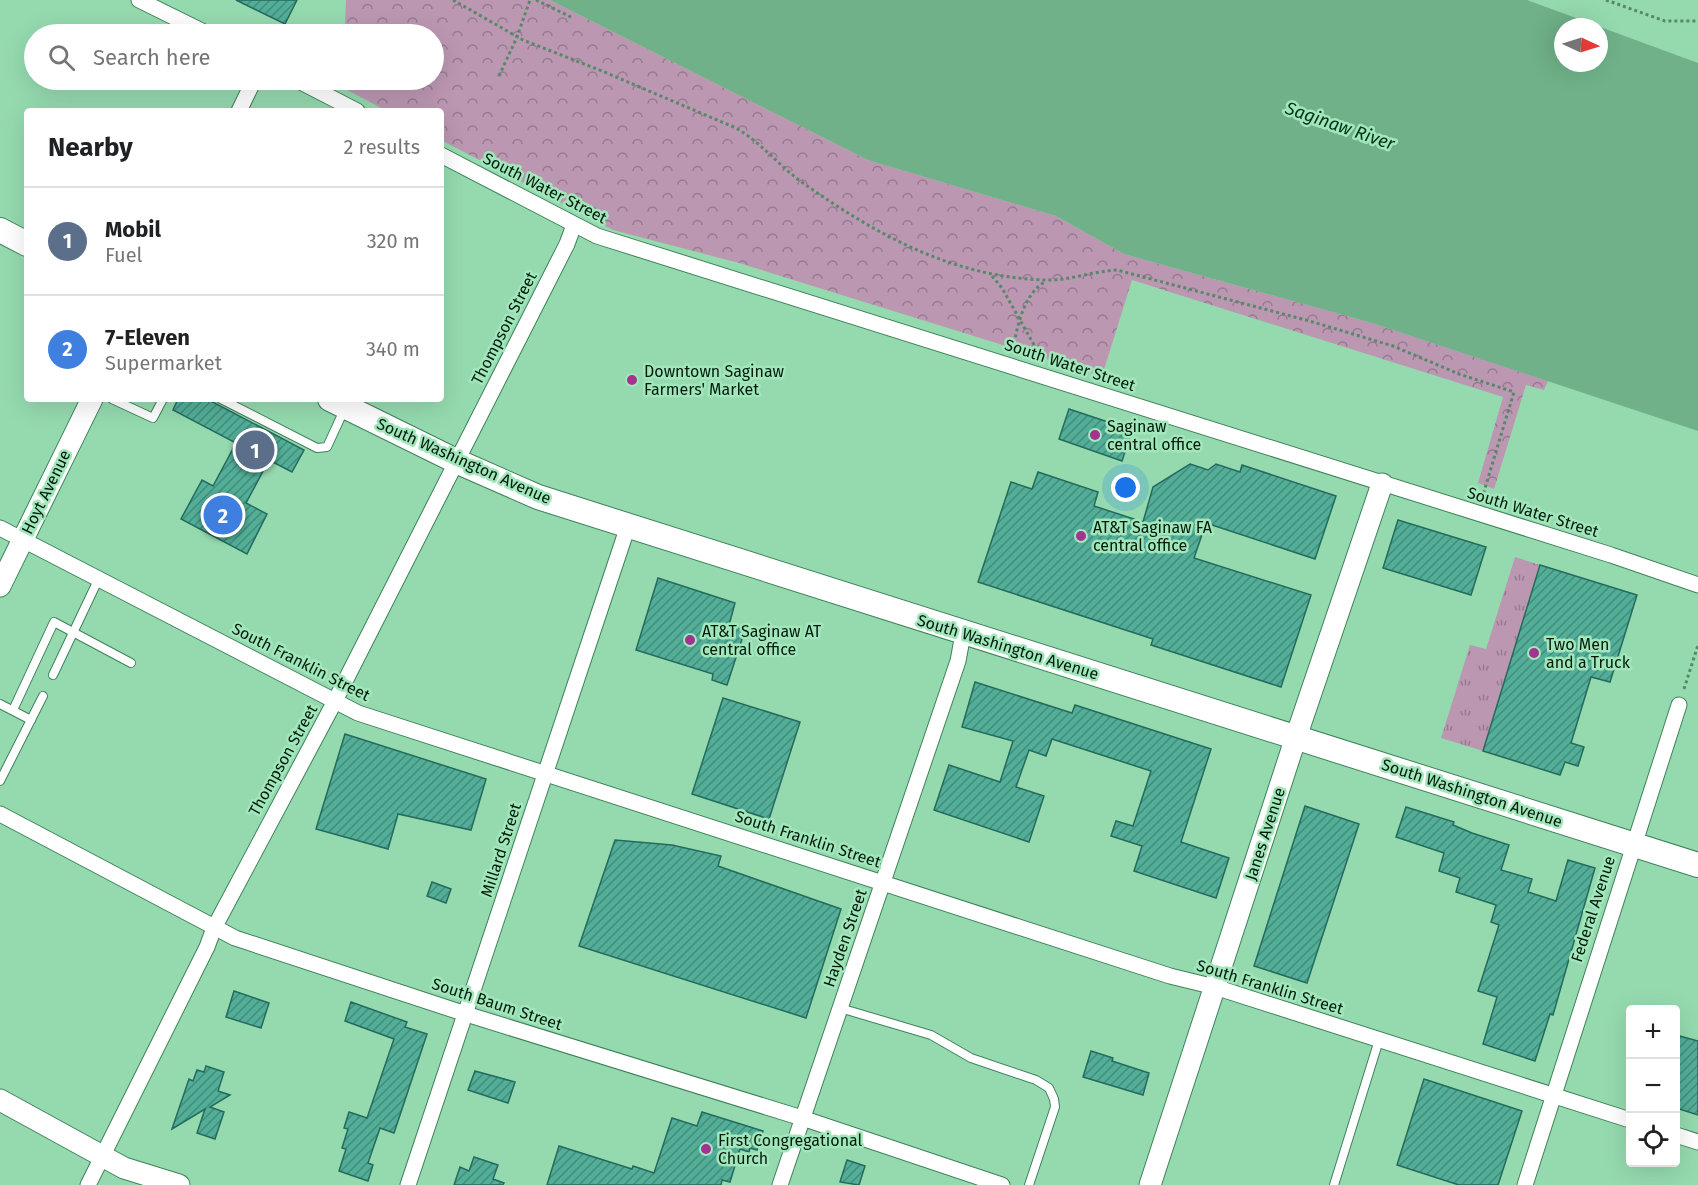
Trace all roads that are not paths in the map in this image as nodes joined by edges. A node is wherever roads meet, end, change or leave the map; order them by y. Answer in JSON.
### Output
{"nodes":[{"id":1,"x":139,"y":0,"type":"edge"},
{"id":2,"x":188,"y":24,"type":"edge"},
{"id":3,"x":249,"y":90,"type":"edge"},
{"id":4,"x":316,"y":90,"type":"edge"},
{"id":5,"x":240,"y":108,"type":"edge"},
{"id":6,"x":351,"y":108,"type":"edge"},
{"id":7,"x":444,"y":157,"type":"edge"},
{"id":8,"x":574,"y":225,"type":"junction"},
{"id":9,"x":0,"y":230,"type":"edge"},
{"id":10,"x":24,"y":242,"type":"edge"},
{"id":11,"x":91,"y":402,"type":"edge"},
{"id":12,"x":118,"y":402,"type":"edge"},
{"id":13,"x":161,"y":402,"type":"edge"},
{"id":14,"x":227,"y":402,"type":"edge"},
{"id":15,"x":338,"y":403,"type":"edge"},
{"id":16,"x":456,"y":461,"type":"junction"},
{"id":17,"x":1382,"y":484,"type":"junction"},
{"id":18,"x":628,"y":526,"type":"junction"},
{"id":19,"x":0,"y":528,"type":"edge"},
{"id":20,"x":22,"y":540,"type":"junction"},
{"id":21,"x":99,"y":578,"type":"junction"},
{"id":22,"x":1698,"y":585,"type":"edge"},
{"id":23,"x":0,"y":586,"type":"edge"},
{"id":24,"x":74,"y":632,"type":"junction"},
{"id":25,"x":963,"y":634,"type":"junction"},
{"id":26,"x":131,"y":663,"type":"dead end"},
{"id":27,"x":53,"y":675,"type":"dead end"},
{"id":28,"x":43,"y":696,"type":"dead end"},
{"id":29,"x":335,"y":702,"type":"junction"},
{"id":30,"x":0,"y":705,"type":"edge"},
{"id":31,"x":1679,"y":705,"type":"road end"},
{"id":32,"x":13,"y":710,"type":"junction"},
{"id":33,"x":31,"y":720,"type":"junction"},
{"id":34,"x":1296,"y":737,"type":"junction"},
{"id":35,"x":546,"y":774,"type":"junction"},
{"id":36,"x":0,"y":782,"type":"edge"},
{"id":37,"x":0,"y":814,"type":"edge"},
{"id":38,"x":1634,"y":845,"type":"junction"},
{"id":39,"x":1698,"y":865,"type":"edge"},
{"id":40,"x":884,"y":883,"type":"junction"},
{"id":41,"x":214,"y":928,"type":"junction"},
{"id":42,"x":1215,"y":987,"type":"junction"},
{"id":43,"x":840,"y":1008,"type":"junction"},
{"id":44,"x":466,"y":1014,"type":"junction"},
{"id":45,"x":1379,"y":1040,"type":"junction"},
{"id":46,"x":1554,"y":1096,"type":"junction"},
{"id":47,"x":0,"y":1100,"type":"edge"},
{"id":48,"x":802,"y":1118,"type":"junction"},
{"id":49,"x":1626,"y":1119,"type":"edge"},
{"id":50,"x":1680,"y":1136,"type":"edge"},
{"id":51,"x":1698,"y":1142,"type":"edge"},
{"id":52,"x":103,"y":1157,"type":"junction"},
{"id":53,"x":88,"y":1185,"type":"edge"},
{"id":54,"x":179,"y":1185,"type":"edge"},
{"id":55,"x":408,"y":1185,"type":"edge"},
{"id":56,"x":780,"y":1185,"type":"edge"},
{"id":57,"x":1002,"y":1185,"type":"edge"},
{"id":58,"x":1029,"y":1185,"type":"edge"},
{"id":59,"x":1150,"y":1185,"type":"edge"},
{"id":60,"x":1334,"y":1185,"type":"edge"},
{"id":61,"x":1525,"y":1185,"type":"edge"}],
"edges":[{"from":1,"to":2,"type":"street"},
{"from":3,"to":5,"type":"street"},
{"from":4,"to":6,"type":"street"},
{"from":7,"to":8,"type":"street","name":"South Water Street"},
{"from":8,"to":16,"type":"street","name":"Thompson Street"},
{"from":8,"to":17,"type":"street","name":"South Water Street"},
{"from":9,"to":10,"type":"main road"},
{"from":11,"to":20,"type":"street","name":"Hoyt Avenue"},
{"from":12,"to":13,"type":"lane"},
{"from":14,"to":15,"type":"lane"},
{"from":15,"to":16,"type":"main road","name":"South Washington Avenue"},
{"from":16,"to":18,"type":"main road","name":"South Washington Avenue"},
{"from":16,"to":29,"type":"street","name":"Thompson Street"},
{"from":17,"to":22,"type":"street","name":"South Water Street"},
{"from":17,"to":34,"type":"street","name":"Janes Avenue"},
{"from":18,"to":25,"type":"main road","name":"South Washington Avenue"},
{"from":18,"to":35,"type":"street","name":"Millard Street"},
{"from":19,"to":20,"type":"street","name":"South Franklin Street"},
{"from":20,"to":21,"type":"street","name":"South Franklin Street"},
{"from":20,"to":23,"type":"street","name":"Hoyt Avenue"},
{"from":21,"to":24,"type":"lane"},
{"from":21,"to":29,"type":"street","name":"South Franklin Street"},
{"from":24,"to":26,"type":"lane"},
{"from":24,"to":27,"type":"lane"},
{"from":24,"to":32,"type":"lane"},
{"from":25,"to":34,"type":"main road","name":"South Washington Avenue"},
{"from":25,"to":40,"type":"street","name":"Hayden Street"},
{"from":28,"to":33,"type":"lane"},
{"from":29,"to":35,"type":"street","name":"South Franklin Street"},
{"from":29,"to":41,"type":"street","name":"Thompson Street"},
{"from":30,"to":32,"type":"lane"},
{"from":31,"to":38,"type":"street","name":"Federal Avenue"},
{"from":32,"to":33,"type":"lane"},
{"from":33,"to":36,"type":"lane"},
{"from":34,"to":38,"type":"main road","name":"South Washington Avenue"},
{"from":34,"to":42,"type":"street","name":"Janes Avenue"},
{"from":35,"to":40,"type":"street","name":"South Franklin Street"},
{"from":35,"to":44,"type":"street","name":"Millard Street"},
{"from":37,"to":41,"type":"street","name":"South Baum Street"},
{"from":38,"to":39,"type":"main road","name":"South Washington Avenue"},
{"from":38,"to":46,"type":"street","name":"Federal Avenue"},
{"from":40,"to":42,"type":"street","name":"South Franklin Street"},
{"from":40,"to":43,"type":"street","name":"Hayden Street"},
{"from":41,"to":44,"type":"street","name":"South Baum Street"},
{"from":41,"to":52,"type":"street","name":"Thompson Street"},
{"from":42,"to":45,"type":"street","name":"South Franklin Street"},
{"from":42,"to":59,"type":"street","name":"Janes Avenue"},
{"from":43,"to":48,"type":"street","name":"Hayden Street"},
{"from":43,"to":58,"type":"lane"},
{"from":44,"to":48,"type":"street","name":"South Baum Street"},
{"from":44,"to":55,"type":"street","name":"Millard Street"},
{"from":45,"to":46,"type":"street","name":"South Franklin Street"},
{"from":45,"to":60,"type":"lane"},
{"from":46,"to":49,"type":"street","name":"South Franklin Street"},
{"from":46,"to":61,"type":"street","name":"Federal Avenue"},
{"from":47,"to":52,"type":"street"},
{"from":48,"to":56,"type":"street","name":"Hayden Street"},
{"from":48,"to":57,"type":"street","name":"South Baum Street"},
{"from":50,"to":51,"type":"street"},
{"from":52,"to":53,"type":"street","name":"Thompson Street"},
{"from":52,"to":54,"type":"street"}]}
